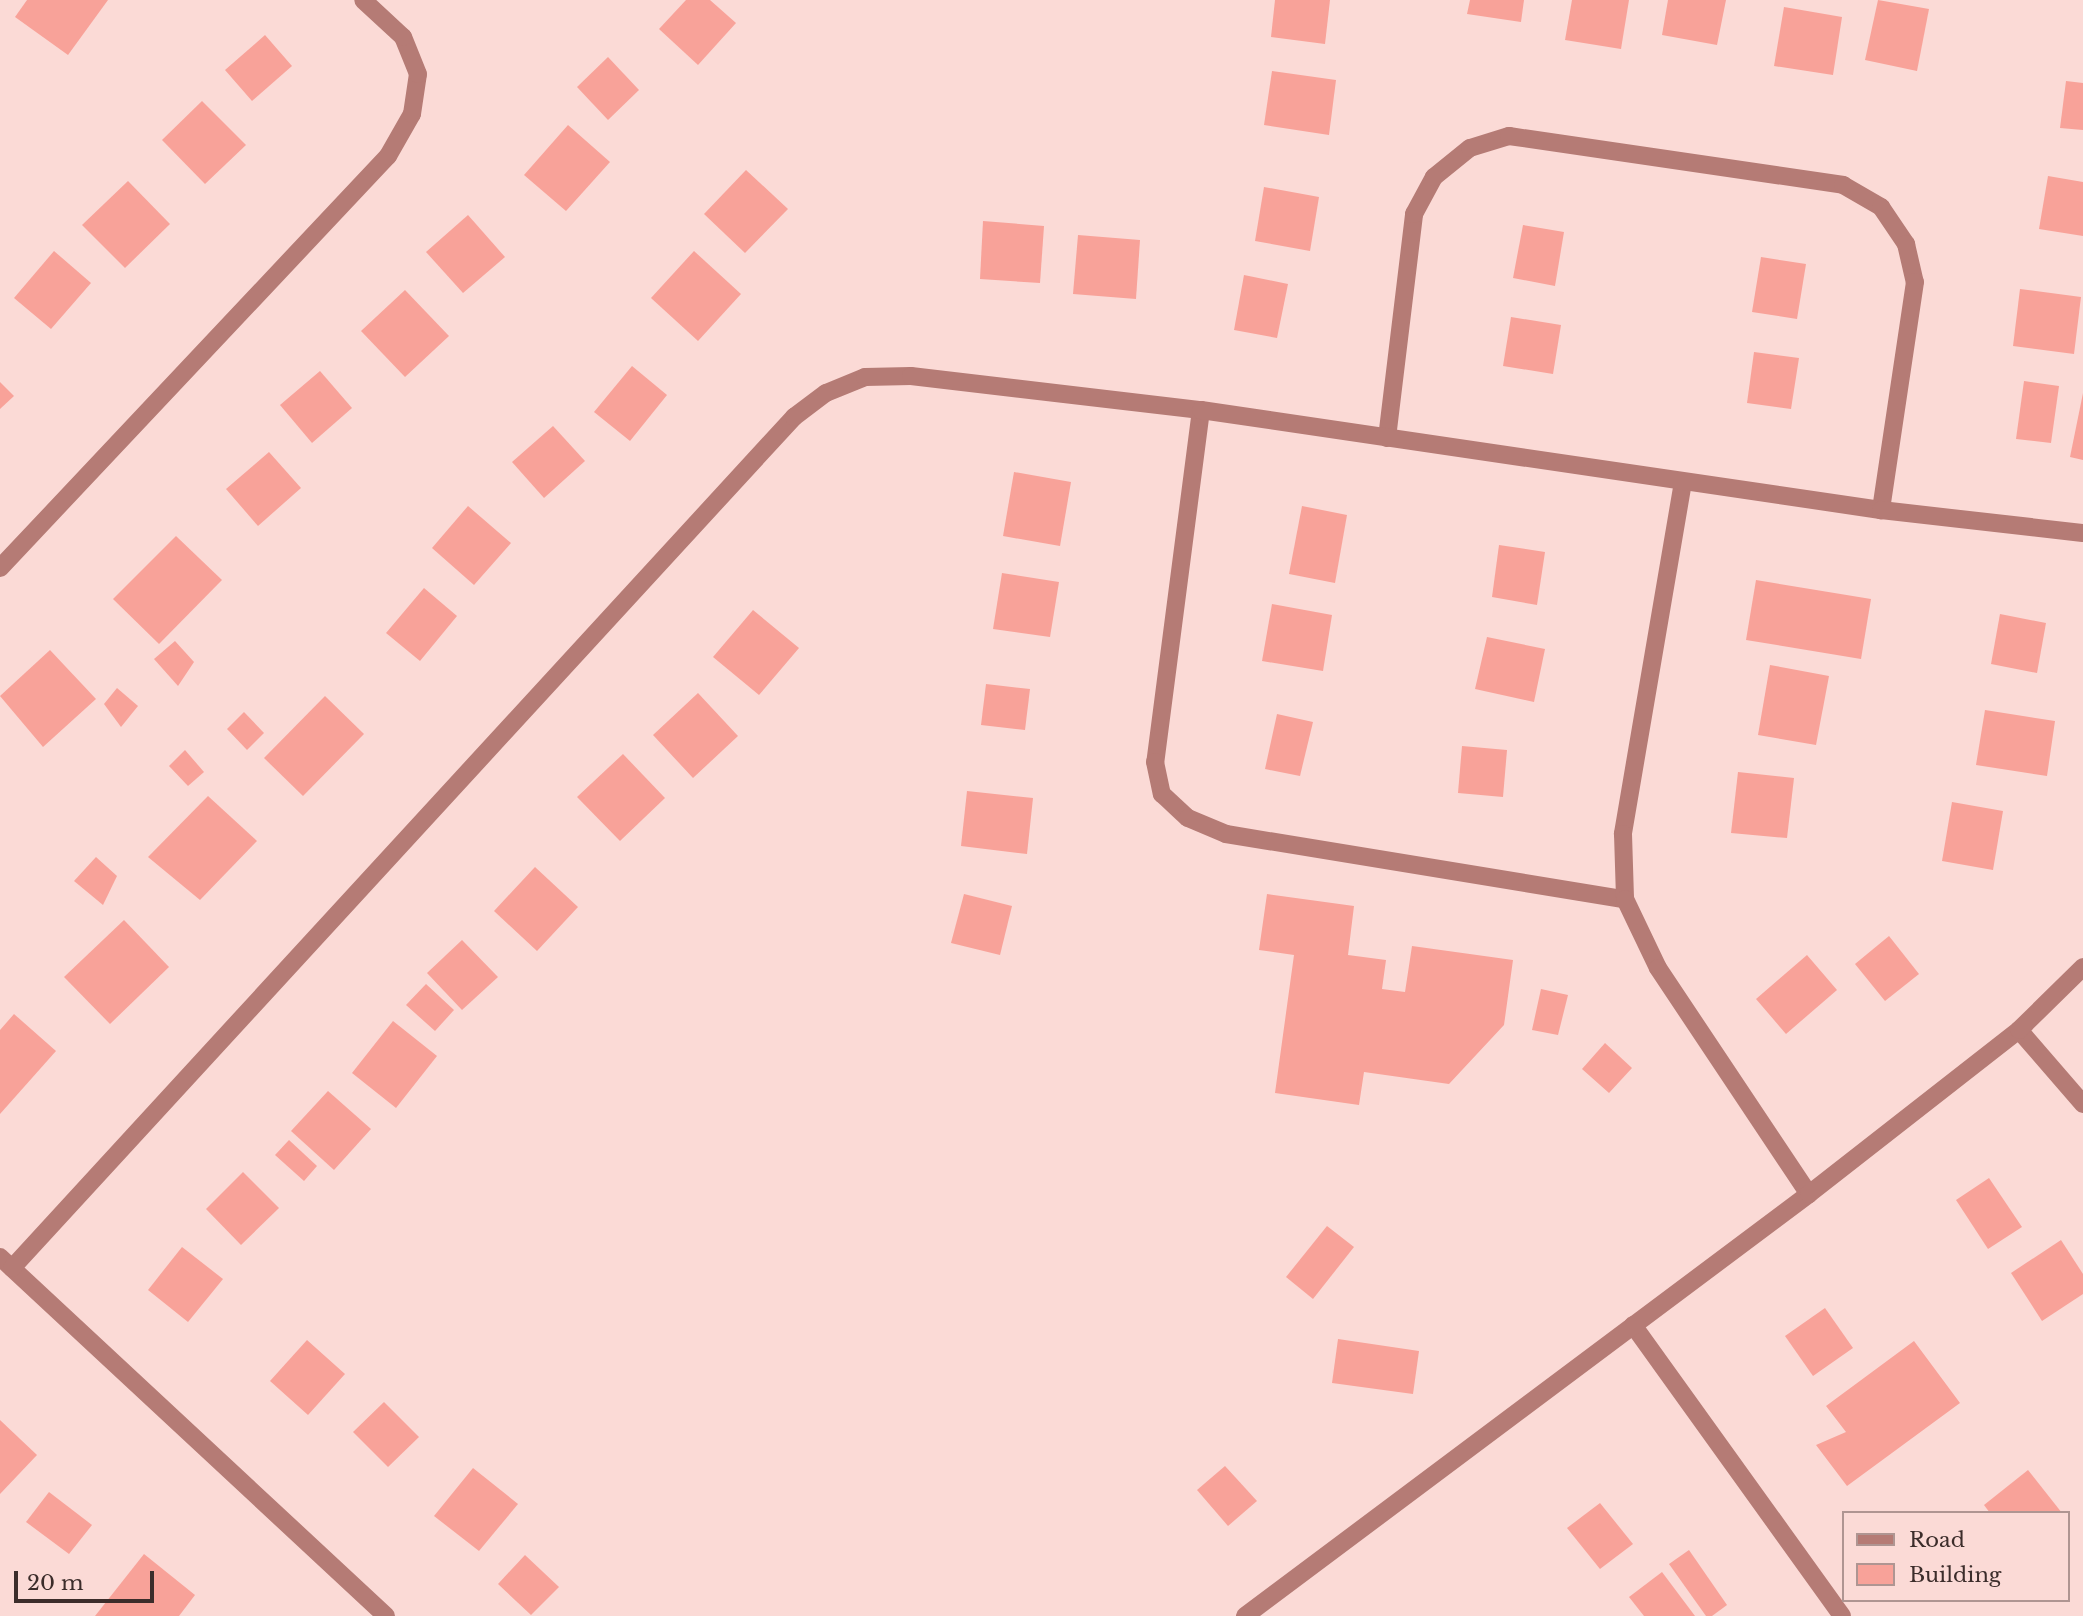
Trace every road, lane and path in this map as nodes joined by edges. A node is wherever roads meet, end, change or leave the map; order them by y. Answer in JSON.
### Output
{"nodes":[{"id":1,"x":363,"y":0,"type":"edge"},
{"id":2,"x":1201,"y":410,"type":"junction"},
{"id":3,"x":1387,"y":438,"type":"junction"},
{"id":4,"x":1683,"y":482,"type":"junction"},
{"id":5,"x":1881,"y":510,"type":"junction"},
{"id":6,"x":2083,"y":533,"type":"edge"},
{"id":7,"x":0,"y":568,"type":"edge"},
{"id":8,"x":1625,"y":899,"type":"junction"},
{"id":9,"x":2083,"y":967,"type":"edge"},
{"id":10,"x":2020,"y":1030,"type":"junction"},
{"id":11,"x":2083,"y":1104,"type":"edge"},
{"id":12,"x":1809,"y":1194,"type":"junction"},
{"id":13,"x":6,"y":1262,"type":"edge"},
{"id":14,"x":1633,"y":1325,"type":"junction"},
{"id":15,"x":386,"y":1616,"type":"edge"},
{"id":16,"x":1245,"y":1616,"type":"edge"},
{"id":17,"x":1842,"y":1616,"type":"edge"}],
"edges":[{"from":1,"to":7,"type":"street"},
{"from":2,"to":3,"type":"street"},
{"from":2,"to":8,"type":"street"},
{"from":2,"to":13,"type":"street"},
{"from":3,"to":4,"type":"street"},
{"from":3,"to":5,"type":"street"},
{"from":4,"to":5,"type":"street"},
{"from":4,"to":8,"type":"street"},
{"from":5,"to":6,"type":"street"},
{"from":8,"to":12,"type":"street"},
{"from":9,"to":10,"type":"street"},
{"from":10,"to":11,"type":"street"},
{"from":10,"to":12,"type":"street"},
{"from":12,"to":14,"type":"street"},
{"from":13,"to":15,"type":"street"},
{"from":14,"to":16,"type":"street"},
{"from":14,"to":17,"type":"street"}]}
